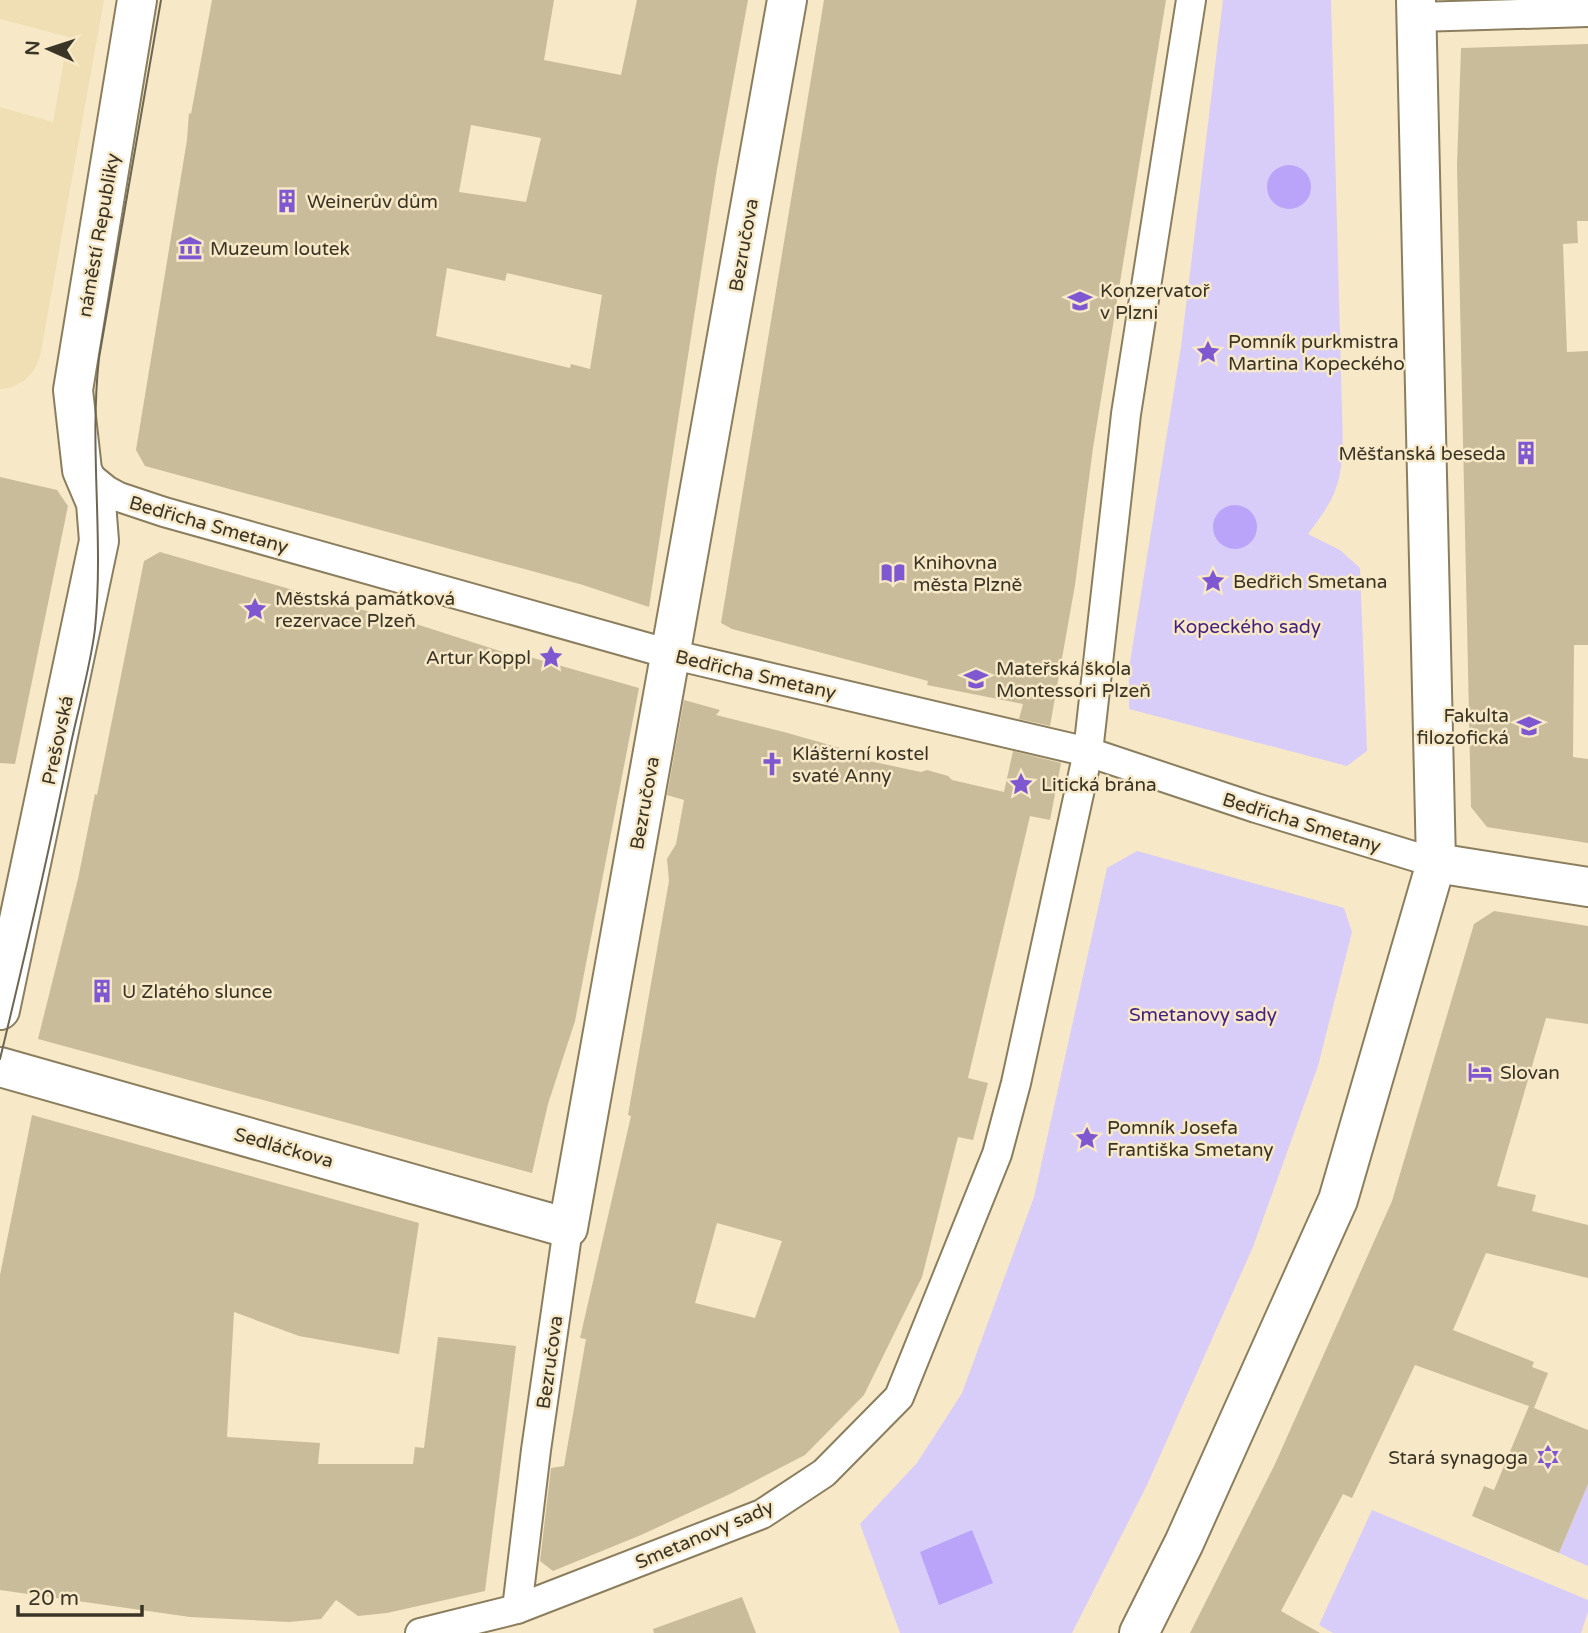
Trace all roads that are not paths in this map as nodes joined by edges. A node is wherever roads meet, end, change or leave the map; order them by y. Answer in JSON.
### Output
{"nodes":[{"id":1,"x":137,"y":0,"type":"edge"},
{"id":2,"x":787,"y":0,"type":"edge"},
{"id":3,"x":1191,"y":0,"type":"edge"},
{"id":4,"x":1416,"y":9,"type":"edge"},
{"id":5,"x":1588,"y":12,"type":"edge"},
{"id":6,"x":82,"y":470,"type":"junction"},
{"id":7,"x":670,"y":654,"type":"junction"},
{"id":8,"x":1088,"y":752,"type":"junction"},
{"id":9,"x":1436,"y":863,"type":"junction"},
{"id":10,"x":1588,"y":887,"type":"edge"},
{"id":11,"x":0,"y":1010,"type":"edge"},
{"id":12,"x":0,"y":1067,"type":"edge"},
{"id":13,"x":568,"y":1228,"type":"junction"},
{"id":14,"x":517,"y":1609,"type":"junction"},
{"id":15,"x":420,"y":1633,"type":"edge"},
{"id":16,"x":1139,"y":1633,"type":"edge"}],
"edges":[{"from":1,"to":6,"type":"street","name":"náměstí Republiky"},
{"from":2,"to":7,"type":"street","name":"Bezručova"},
{"from":3,"to":8,"type":"street"},
{"from":4,"to":5,"type":"street"},
{"from":4,"to":9,"type":"street"},
{"from":6,"to":7,"type":"street","name":"Bedřicha Smetany"},
{"from":6,"to":11,"type":"street","name":"Prešovská"},
{"from":7,"to":8,"type":"street","name":"Bedřicha Smetany"},
{"from":7,"to":13,"type":"street","name":"Bezručova"},
{"from":8,"to":9,"type":"street","name":"Bedřicha Smetany"},
{"from":8,"to":14,"type":"street","name":"Smetanovy sady"},
{"from":9,"to":10,"type":"street"},
{"from":9,"to":16,"type":"street"},
{"from":12,"to":13,"type":"street","name":"Sedláčkova"},
{"from":13,"to":14,"type":"street","name":"Bezručova"},
{"from":14,"to":15,"type":"street","name":"Smetanovy sady"}]}
